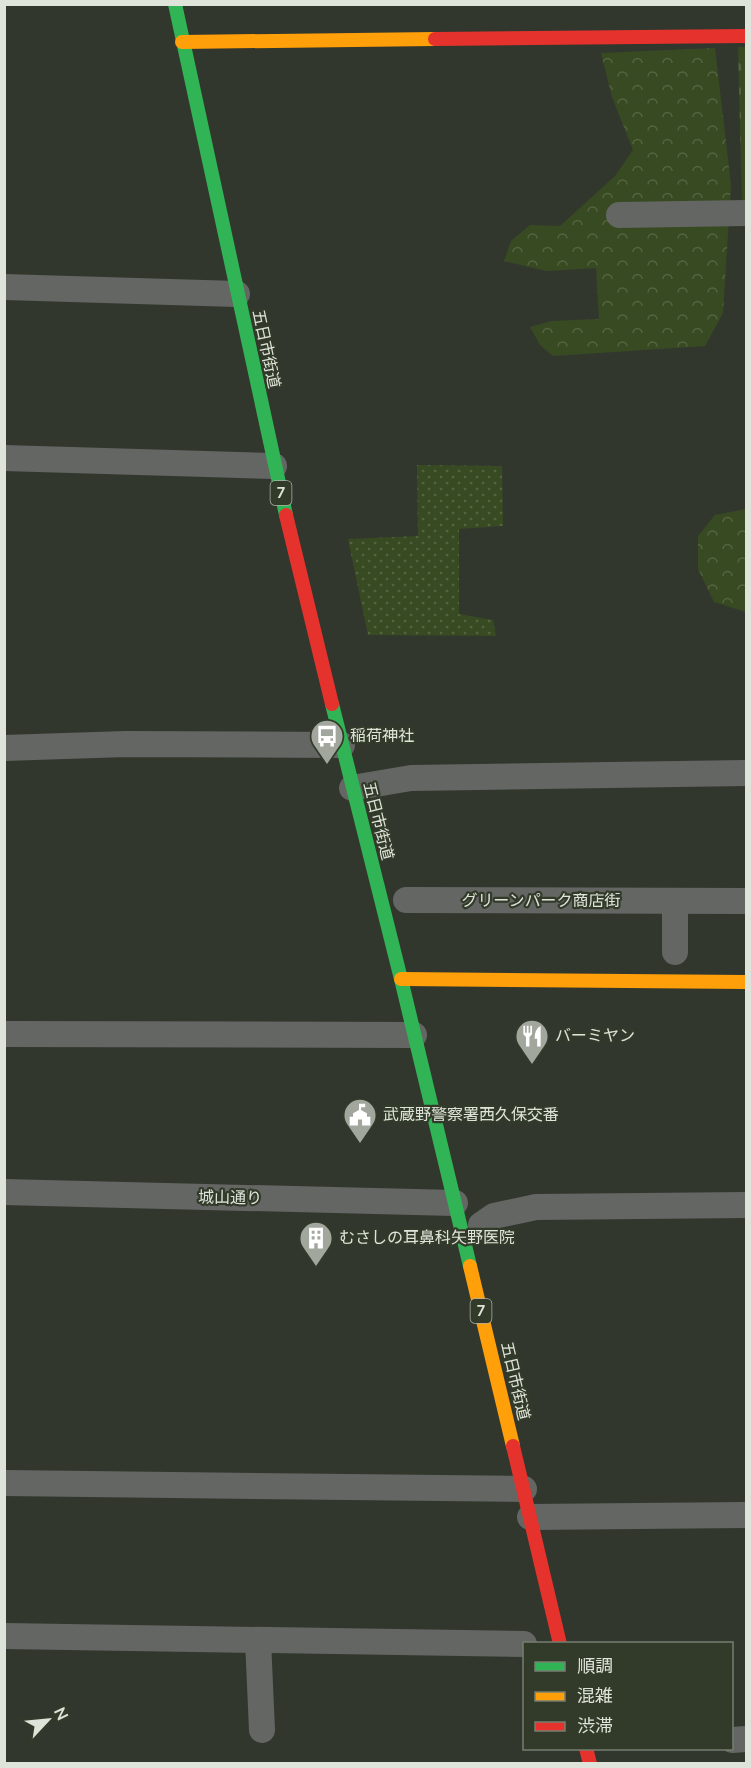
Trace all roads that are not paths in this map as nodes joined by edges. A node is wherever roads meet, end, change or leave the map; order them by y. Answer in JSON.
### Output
{"nodes":[{"id":1,"x":175,"y":4,"type":"edge"},
{"id":2,"x":747,"y":36,"type":"edge"},
{"id":3,"x":183,"y":42,"type":"junction"},
{"id":4,"x":747,"y":213,"type":"edge"},
{"id":5,"x":619,"y":215,"type":"dead end"},
{"id":6,"x":4,"y":287,"type":"edge"},
{"id":7,"x":237,"y":294,"type":"junction"},
{"id":8,"x":4,"y":458,"type":"edge"},
{"id":9,"x":274,"y":466,"type":"junction"},
{"id":10,"x":342,"y":745,"type":"junction"},
{"id":11,"x":4,"y":748,"type":"edge"},
{"id":12,"x":747,"y":773,"type":"edge"},
{"id":13,"x":352,"y":788,"type":"junction"},
{"id":14,"x":406,"y":900,"type":"dead end"},
{"id":15,"x":747,"y":901,"type":"edge"},
{"id":16,"x":675,"y":902,"type":"junction"},
{"id":17,"x":675,"y":952,"type":"dead end"},
{"id":18,"x":401,"y":979,"type":"junction"},
{"id":19,"x":747,"y":982,"type":"edge"},
{"id":20,"x":4,"y":1034,"type":"edge"},
{"id":21,"x":414,"y":1035,"type":"junction"},
{"id":22,"x":4,"y":1192,"type":"edge"},
{"id":23,"x":455,"y":1203,"type":"junction"},
{"id":24,"x":747,"y":1204,"type":"edge"},
{"id":25,"x":481,"y":1225,"type":"dead end"},
{"id":26,"x":4,"y":1483,"type":"edge"},
{"id":27,"x":524,"y":1490,"type":"junction"},
{"id":28,"x":747,"y":1515,"type":"edge"},
{"id":29,"x":530,"y":1517,"type":"junction"},
{"id":30,"x":4,"y":1636,"type":"edge"},
{"id":31,"x":258,"y":1640,"type":"junction"},
{"id":32,"x":555,"y":1642,"type":"edge"},
{"id":33,"x":523,"y":1644,"type":"edge"},
{"id":34,"x":262,"y":1730,"type":"dead end"}],
"edges":[{"from":1,"to":3,"type":"main road","name":"五日市街道","number":"7"},
{"from":2,"to":3,"type":"main road"},
{"from":3,"to":7,"type":"main road","name":"五日市街道","number":"7"},
{"from":4,"to":5,"type":"street"},
{"from":6,"to":7,"type":"street"},
{"from":7,"to":9,"type":"main road","name":"五日市街道","number":"7"},
{"from":8,"to":9,"type":"street"},
{"from":9,"to":10,"type":"main road","name":"五日市街道","number":"7"},
{"from":10,"to":11,"type":"street"},
{"from":10,"to":13,"type":"main road","name":"五日市街道","number":"7"},
{"from":12,"to":13,"type":"street"},
{"from":13,"to":18,"type":"main road","name":"五日市街道","number":"7"},
{"from":14,"to":16,"type":"street","name":"グリーンパーク商店街"},
{"from":15,"to":16,"type":"street","name":"グリーンパーク商店街"},
{"from":16,"to":17,"type":"street"},
{"from":18,"to":19,"type":"main road"},
{"from":18,"to":21,"type":"main road","name":"五日市街道","number":"7"},
{"from":20,"to":21,"type":"street"},
{"from":21,"to":23,"type":"main road","name":"五日市街道","number":"7"},
{"from":22,"to":23,"type":"street","name":"城山通り"},
{"from":23,"to":27,"type":"main road","name":"五日市街道","number":"7"},
{"from":24,"to":25,"type":"street"},
{"from":26,"to":27,"type":"street"},
{"from":27,"to":29,"type":"main road","name":"五日市街道","number":"7"},
{"from":28,"to":29,"type":"street"},
{"from":29,"to":32,"type":"main road","name":"五日市街道","number":"7"},
{"from":30,"to":31,"type":"street"},
{"from":31,"to":33,"type":"street"},
{"from":31,"to":34,"type":"street"}]}
